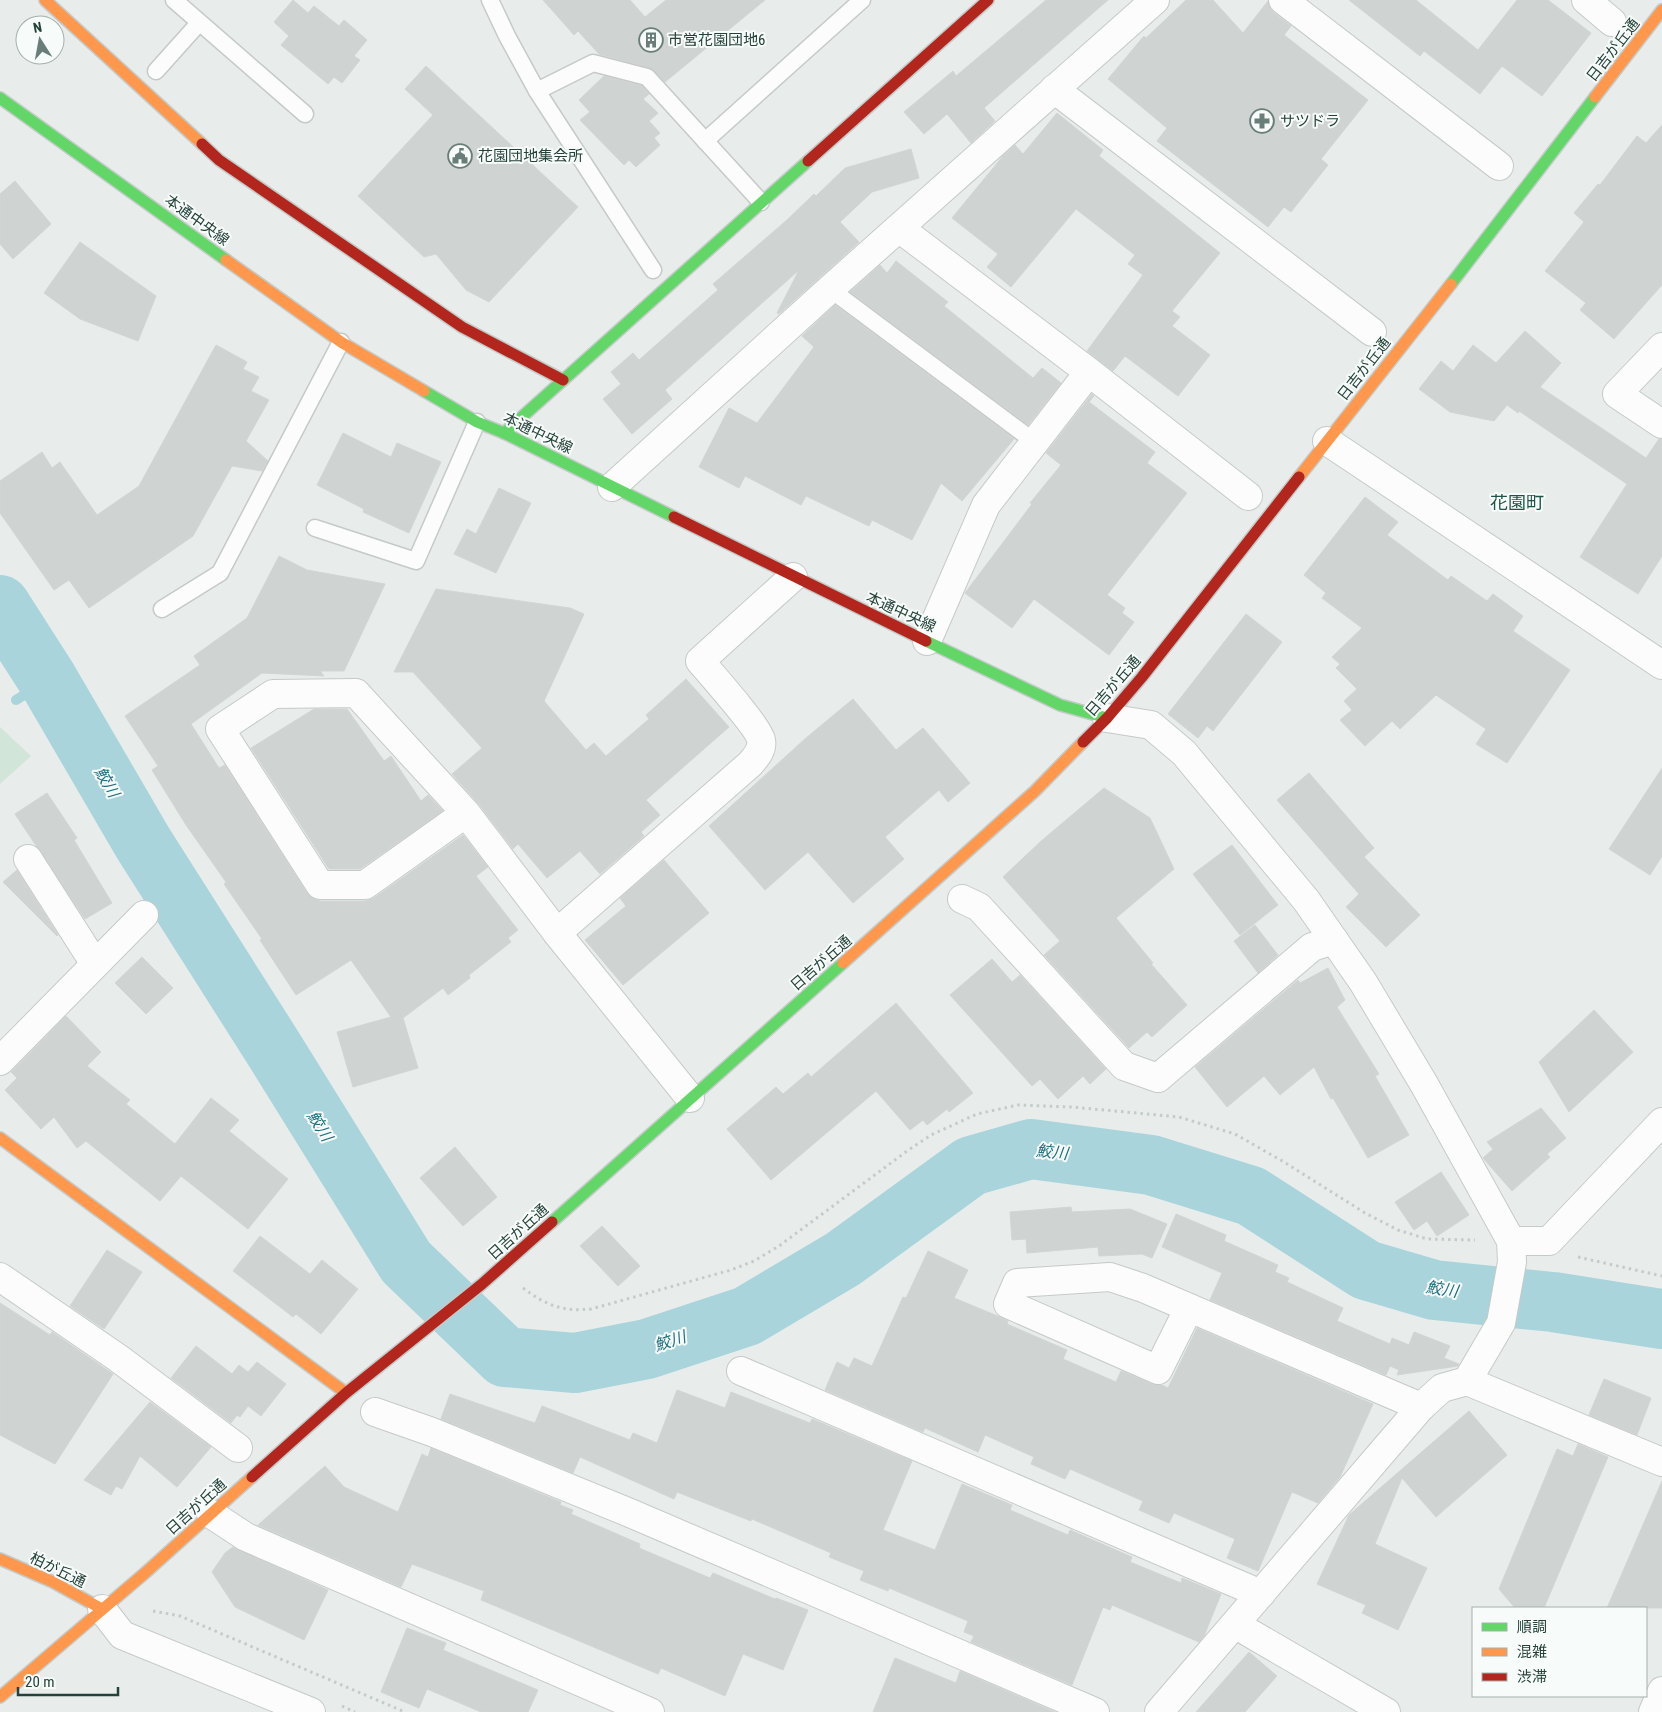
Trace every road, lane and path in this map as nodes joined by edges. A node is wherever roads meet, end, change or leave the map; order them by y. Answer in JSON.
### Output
{"nodes":[{"id":1,"x":45,"y":0,"type":"edge"},
{"id":2,"x":174,"y":0,"type":"edge"},
{"id":3,"x":490,"y":0,"type":"edge"},
{"id":4,"x":862,"y":0,"type":"edge"},
{"id":5,"x":988,"y":0,"type":"edge"},
{"id":6,"x":1155,"y":0,"type":"edge"},
{"id":7,"x":1283,"y":0,"type":"edge"},
{"id":8,"x":1586,"y":0,"type":"edge"},
{"id":9,"x":1662,"y":10,"type":"edge"},
{"id":10,"x":1612,"y":22,"type":"dead end"},
{"id":11,"x":199,"y":23,"type":"junction"},
{"id":12,"x":156,"y":71,"type":"dead end"},
{"id":13,"x":1054,"y":89,"type":"junction"},
{"id":14,"x":537,"y":91,"type":"junction"},
{"id":15,"x":0,"y":98,"type":"edge"},
{"id":16,"x":305,"y":114,"type":"dead end"},
{"id":17,"x":705,"y":141,"type":"junction"},
{"id":18,"x":1500,"y":166,"type":"dead end"},
{"id":19,"x":761,"y":202,"type":"junction"},
{"id":20,"x":899,"y":228,"type":"junction"},
{"id":21,"x":653,"y":270,"type":"dead end"},
{"id":22,"x":830,"y":289,"type":"junction"},
{"id":23,"x":1372,"y":332,"type":"dead end"},
{"id":24,"x":341,"y":342,"type":"junction"},
{"id":25,"x":1662,"y":348,"type":"edge"},
{"id":26,"x":1089,"y":372,"type":"junction"},
{"id":27,"x":563,"y":380,"type":"junction"},
{"id":28,"x":477,"y":422,"type":"junction"},
{"id":29,"x":1662,"y":424,"type":"edge"},
{"id":30,"x":504,"y":433,"type":"junction"},
{"id":31,"x":1327,"y":441,"type":"junction"},
{"id":32,"x":1036,"y":443,"type":"junction"},
{"id":33,"x":612,"y":487,"type":"junction"},
{"id":34,"x":1248,"y":496,"type":"dead end"},
{"id":35,"x":315,"y":528,"type":"dead end"},
{"id":36,"x":793,"y":577,"type":"junction"},
{"id":37,"x":162,"y":609,"type":"dead end"},
{"id":38,"x":927,"y":641,"type":"junction"},
{"id":39,"x":1662,"y":665,"type":"edge"},
{"id":40,"x":1107,"y":718,"type":"junction"},
{"id":41,"x":466,"y":813,"type":"junction"},
{"id":42,"x":28,"y":860,"type":"dead end"},
{"id":43,"x":962,"y":899,"type":"dead end"},
{"id":44,"x":144,"y":915,"type":"dead end"},
{"id":45,"x":557,"y":933,"type":"junction"},
{"id":46,"x":1334,"y":940,"type":"junction"},
{"id":47,"x":96,"y":964,"type":"junction"},
{"id":48,"x":0,"y":1061,"type":"edge"},
{"id":49,"x":690,"y":1098,"type":"junction"},
{"id":50,"x":1662,"y":1122,"type":"edge"},
{"id":51,"x":0,"y":1138,"type":"edge"},
{"id":52,"x":1549,"y":1241,"type":"junction"},
{"id":53,"x":1512,"y":1251,"type":"junction"},
{"id":54,"x":0,"y":1276,"type":"edge"},
{"id":55,"x":1662,"y":1276,"type":"edge"},
{"id":56,"x":523,"y":1287,"type":"dead end"},
{"id":57,"x":1189,"y":1308,"type":"junction"},
{"id":58,"x":741,"y":1371,"type":"dead end"},
{"id":59,"x":1467,"y":1381,"type":"junction"},
{"id":60,"x":346,"y":1393,"type":"junction"},
{"id":61,"x":1421,"y":1408,"type":"junction"},
{"id":62,"x":375,"y":1412,"type":"dead end"},
{"id":63,"x":238,"y":1448,"type":"dead end"},
{"id":64,"x":1662,"y":1462,"type":"edge"},
{"id":65,"x":211,"y":1514,"type":"junction"},
{"id":66,"x":0,"y":1559,"type":"edge"},
{"id":67,"x":1261,"y":1594,"type":"junction"},
{"id":68,"x":102,"y":1609,"type":"junction"},
{"id":69,"x":153,"y":1611,"type":"dead end"},
{"id":70,"x":1236,"y":1625,"type":"junction"},
{"id":71,"x":1662,"y":1692,"type":"edge"},
{"id":72,"x":0,"y":1697,"type":"edge"},
{"id":73,"x":311,"y":1712,"type":"edge"},
{"id":74,"x":406,"y":1712,"type":"edge"},
{"id":75,"x":650,"y":1712,"type":"edge"},
{"id":76,"x":1095,"y":1712,"type":"edge"},
{"id":77,"x":1159,"y":1712,"type":"edge"},
{"id":78,"x":1386,"y":1712,"type":"edge"},
{"id":79,"x":1653,"y":1712,"type":"edge"}],
"edges":[{"from":1,"to":27,"type":"street"},
{"from":2,"to":11,"type":"lane"},
{"from":3,"to":14,"type":"lane"},
{"from":4,"to":17,"type":"lane"},
{"from":5,"to":19,"type":"street"},
{"from":6,"to":13,"type":"street"},
{"from":7,"to":18,"type":"street"},
{"from":8,"to":10,"type":"street"},
{"from":9,"to":31,"type":"street","name":"日吉が丘通"},
{"from":11,"to":12,"type":"lane"},
{"from":11,"to":16,"type":"lane"},
{"from":13,"to":20,"type":"street"},
{"from":13,"to":23,"type":"street"},
{"from":14,"to":17,"type":"lane"},
{"from":14,"to":21,"type":"lane"},
{"from":15,"to":24,"type":"street","name":"本通中央線"},
{"from":17,"to":19,"type":"lane"},
{"from":19,"to":27,"type":"street"},
{"from":20,"to":22,"type":"street"},
{"from":20,"to":26,"type":"street"},
{"from":22,"to":32,"type":"lane"},
{"from":22,"to":33,"type":"street"},
{"from":24,"to":28,"type":"street","name":"本通中央線"},
{"from":24,"to":37,"type":"lane"},
{"from":25,"to":29,"type":"street"},
{"from":26,"to":32,"type":"street"},
{"from":26,"to":34,"type":"street"},
{"from":27,"to":30,"type":"street"},
{"from":28,"to":30,"type":"street","name":"本通中央線"},
{"from":28,"to":35,"type":"lane"},
{"from":30,"to":33,"type":"street","name":"本通中央線"},
{"from":31,"to":39,"type":"street"},
{"from":31,"to":40,"type":"street","name":"日吉が丘通"},
{"from":32,"to":38,"type":"street"},
{"from":33,"to":36,"type":"street","name":"本通中央線"},
{"from":36,"to":38,"type":"street","name":"本通中央線"},
{"from":36,"to":45,"type":"street"},
{"from":38,"to":40,"type":"street","name":"本通中央線"},
{"from":40,"to":46,"type":"street"},
{"from":40,"to":49,"type":"street","name":"日吉が丘通"},
{"from":41,"to":41,"type":"street"},
{"from":41,"to":45,"type":"street"},
{"from":42,"to":47,"type":"street"},
{"from":43,"to":46,"type":"street"},
{"from":44,"to":47,"type":"street"},
{"from":45,"to":49,"type":"street"},
{"from":46,"to":53,"type":"street"},
{"from":47,"to":48,"type":"street"},
{"from":49,"to":60,"type":"street","name":"日吉が丘通"},
{"from":50,"to":52,"type":"street"},
{"from":51,"to":60,"type":"street"},
{"from":52,"to":53,"type":"street"},
{"from":52,"to":55,"type":"path"},
{"from":53,"to":56,"type":"path"},
{"from":53,"to":59,"type":"street"},
{"from":54,"to":63,"type":"street"},
{"from":57,"to":57,"type":"street"},
{"from":57,"to":61,"type":"street"},
{"from":58,"to":67,"type":"street"},
{"from":59,"to":61,"type":"street"},
{"from":59,"to":64,"type":"street"},
{"from":60,"to":65,"type":"street","name":"日吉が丘通"},
{"from":61,"to":67,"type":"street"},
{"from":62,"to":76,"type":"street"},
{"from":65,"to":68,"type":"street","name":"日吉が丘通"},
{"from":65,"to":75,"type":"street"},
{"from":66,"to":68,"type":"street","name":"柏が丘通"},
{"from":67,"to":70,"type":"street"},
{"from":68,"to":72,"type":"street","name":"日吉が丘通"},
{"from":68,"to":73,"type":"street"},
{"from":69,"to":74,"type":"path"},
{"from":70,"to":77,"type":"street"},
{"from":70,"to":78,"type":"street"},
{"from":71,"to":79,"type":"street"}]}
